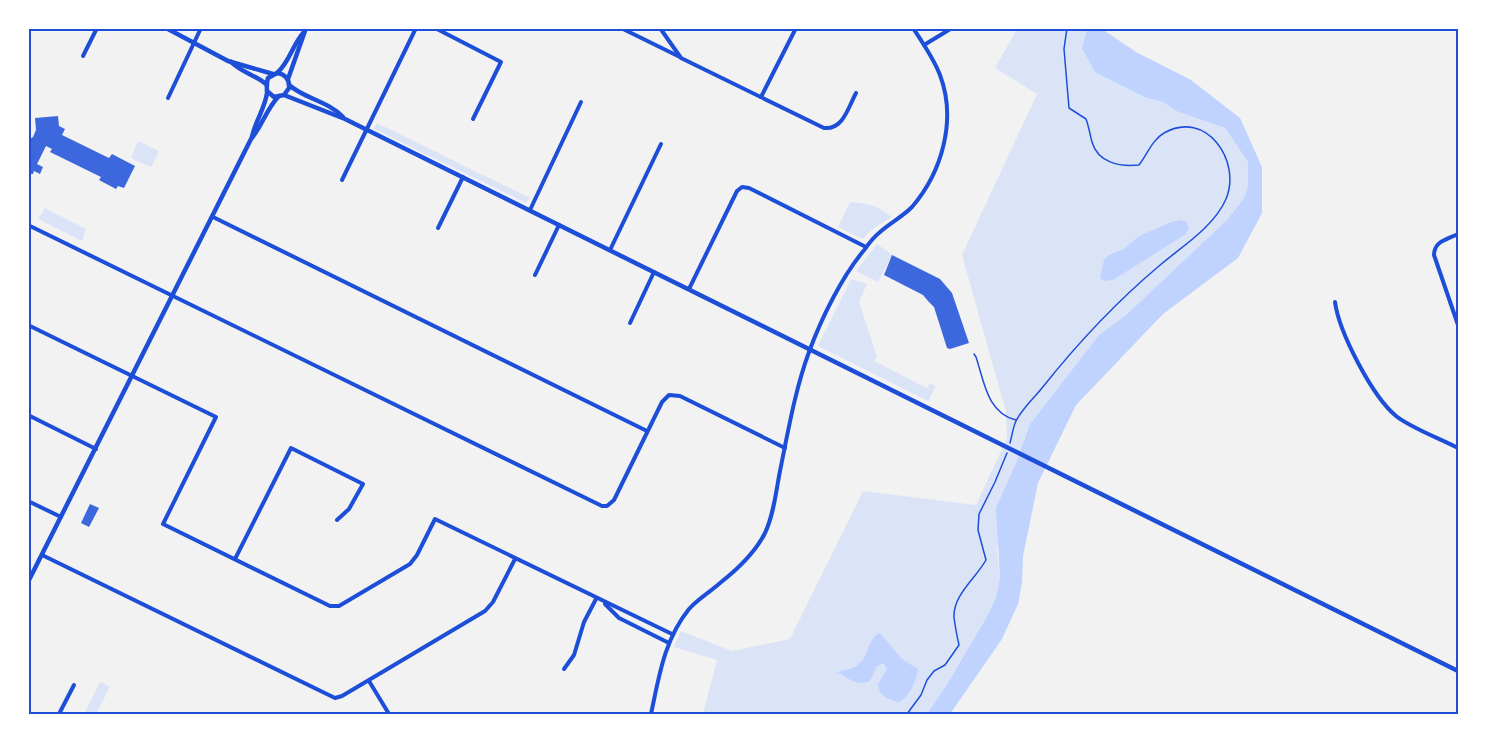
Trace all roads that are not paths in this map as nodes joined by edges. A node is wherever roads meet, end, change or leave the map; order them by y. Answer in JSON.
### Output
{"nodes":[{"id":1,"x":97,"y":28,"type":"edge"},
{"id":2,"x":166,"y":28,"type":"edge"},
{"id":3,"x":201,"y":28,"type":"edge"},
{"id":4,"x":416,"y":28,"type":"edge"},
{"id":5,"x":435,"y":28,"type":"edge"},
{"id":6,"x":621,"y":28,"type":"edge"},
{"id":7,"x":660,"y":28,"type":"edge"},
{"id":8,"x":796,"y":28,"type":"edge"},
{"id":9,"x":913,"y":28,"type":"edge"},
{"id":10,"x":952,"y":28,"type":"edge"},
{"id":11,"x":305,"y":30,"type":"edge"},
{"id":12,"x":195,"y":43,"type":"junction"},
{"id":13,"x":924,"y":45,"type":"junction"},
{"id":14,"x":82,"y":56,"type":"dead end"},
{"id":15,"x":681,"y":58,"type":"junction"},
{"id":16,"x":228,"y":61,"type":"junction"},
{"id":17,"x":275,"y":74,"type":"junction"},
{"id":18,"x":289,"y":82,"type":"junction"},
{"id":19,"x":266,"y":84,"type":"junction"},
{"id":20,"x":267,"y":91,"type":"junction"},
{"id":21,"x":856,"y":93,"type":"dead end"},
{"id":22,"x":280,"y":96,"type":"junction"},
{"id":23,"x":761,"y":97,"type":"junction"},
{"id":24,"x":168,"y":98,"type":"dead end"},
{"id":25,"x":581,"y":102,"type":"dead end"},
{"id":26,"x":345,"y":119,"type":"junction"},
{"id":27,"x":472,"y":119,"type":"dead end"},
{"id":28,"x":366,"y":129,"type":"junction"},
{"id":29,"x":251,"y":139,"type":"junction"},
{"id":30,"x":661,"y":144,"type":"dead end"},
{"id":31,"x":463,"y":177,"type":"junction"},
{"id":32,"x":342,"y":180,"type":"dead end"},
{"id":33,"x":530,"y":210,"type":"junction"},
{"id":34,"x":213,"y":217,"type":"junction"},
{"id":35,"x":28,"y":225,"type":"edge"},
{"id":36,"x":559,"y":225,"type":"junction"},
{"id":37,"x":438,"y":228,"type":"dead end"},
{"id":38,"x":1458,"y":234,"type":"edge"},
{"id":39,"x":866,"y":247,"type":"junction"},
{"id":40,"x":610,"y":250,"type":"junction"},
{"id":41,"x":654,"y":272,"type":"junction"},
{"id":42,"x":534,"y":275,"type":"dead end"},
{"id":43,"x":689,"y":289,"type":"junction"},
{"id":44,"x":173,"y":296,"type":"junction"},
{"id":45,"x":1335,"y":302,"type":"dead end"},
{"id":46,"x":630,"y":323,"type":"dead end"},
{"id":47,"x":28,"y":325,"type":"edge"},
{"id":48,"x":1458,"y":325,"type":"edge"},
{"id":49,"x":810,"y":349,"type":"junction"},
{"id":50,"x":133,"y":376,"type":"junction"},
{"id":51,"x":28,"y":415,"type":"edge"},
{"id":52,"x":647,"y":431,"type":"junction"},
{"id":53,"x":785,"y":448,"type":"junction"},
{"id":54,"x":1458,"y":448,"type":"edge"},
{"id":55,"x":96,"y":449,"type":"junction"},
{"id":56,"x":28,"y":501,"type":"edge"},
{"id":57,"x":62,"y":517,"type":"junction"},
{"id":58,"x":337,"y":520,"type":"dead end"},
{"id":59,"x":42,"y":555,"type":"junction"},
{"id":60,"x":235,"y":559,"type":"junction"},
{"id":61,"x":515,"y":559,"type":"junction"},
{"id":62,"x":28,"y":582,"type":"edge"},
{"id":63,"x":596,"y":598,"type":"junction"},
{"id":64,"x":605,"y":603,"type":"junction"},
{"id":65,"x":672,"y":634,"type":"junction"},
{"id":66,"x":669,"y":643,"type":"junction"},
{"id":67,"x":564,"y":669,"type":"dead end"},
{"id":68,"x":1458,"y":671,"type":"edge"},
{"id":69,"x":369,"y":681,"type":"junction"},
{"id":70,"x":74,"y":685,"type":"dead end"},
{"id":71,"x":59,"y":714,"type":"edge"},
{"id":72,"x":389,"y":714,"type":"edge"},
{"id":73,"x":651,"y":714,"type":"edge"}],
"edges":[{"from":1,"to":14,"type":"street"},
{"from":2,"to":12,"type":"street"},
{"from":3,"to":12,"type":"street"},
{"from":4,"to":28,"type":"street"},
{"from":5,"to":27,"type":"street"},
{"from":6,"to":15,"type":"street"},
{"from":7,"to":15,"type":"street"},
{"from":8,"to":23,"type":"street"},
{"from":9,"to":13,"type":"street"},
{"from":10,"to":13,"type":"street"},
{"from":11,"to":17,"type":"street"},
{"from":11,"to":18,"type":"street"},
{"from":12,"to":16,"type":"street"},
{"from":12,"to":24,"type":"street"},
{"from":13,"to":39,"type":"street"},
{"from":15,"to":23,"type":"street"},
{"from":16,"to":17,"type":"street"},
{"from":16,"to":19,"type":"street"},
{"from":17,"to":18,"type":"street"},
{"from":17,"to":19,"type":"street"},
{"from":18,"to":22,"type":"street"},
{"from":18,"to":26,"type":"street"},
{"from":19,"to":20,"type":"street"},
{"from":20,"to":22,"type":"street"},
{"from":20,"to":29,"type":"street"},
{"from":21,"to":23,"type":"street"},
{"from":22,"to":26,"type":"street"},
{"from":22,"to":29,"type":"street"},
{"from":25,"to":33,"type":"street"},
{"from":26,"to":28,"type":"street"},
{"from":28,"to":31,"type":"street"},
{"from":28,"to":32,"type":"street"},
{"from":29,"to":34,"type":"street"},
{"from":30,"to":40,"type":"street"},
{"from":31,"to":33,"type":"street"},
{"from":31,"to":37,"type":"street"},
{"from":33,"to":36,"type":"street"},
{"from":34,"to":44,"type":"street"},
{"from":34,"to":52,"type":"street"},
{"from":35,"to":44,"type":"street"},
{"from":36,"to":40,"type":"street"},
{"from":36,"to":42,"type":"street"},
{"from":38,"to":48,"type":"street"},
{"from":39,"to":43,"type":"street"},
{"from":39,"to":49,"type":"street"},
{"from":40,"to":41,"type":"street"},
{"from":41,"to":43,"type":"street"},
{"from":41,"to":46,"type":"street"},
{"from":43,"to":49,"type":"street"},
{"from":44,"to":50,"type":"street"},
{"from":44,"to":52,"type":"street"},
{"from":45,"to":54,"type":"street"},
{"from":47,"to":50,"type":"street"},
{"from":49,"to":53,"type":"street"},
{"from":49,"to":68,"type":"street"},
{"from":50,"to":55,"type":"street"},
{"from":50,"to":60,"type":"street"},
{"from":51,"to":55,"type":"street"},
{"from":52,"to":53,"type":"street"},
{"from":53,"to":65,"type":"street"},
{"from":55,"to":57,"type":"street"},
{"from":56,"to":57,"type":"street"},
{"from":57,"to":59,"type":"street"},
{"from":58,"to":60,"type":"street"},
{"from":59,"to":62,"type":"street"},
{"from":59,"to":69,"type":"street"},
{"from":60,"to":61,"type":"street"},
{"from":61,"to":63,"type":"street"},
{"from":61,"to":69,"type":"street"},
{"from":63,"to":64,"type":"street"},
{"from":63,"to":67,"type":"street"},
{"from":64,"to":65,"type":"street"},
{"from":64,"to":66,"type":"street"},
{"from":65,"to":66,"type":"street"},
{"from":66,"to":73,"type":"street"},
{"from":69,"to":72,"type":"street"},
{"from":70,"to":71,"type":"street"}]}
